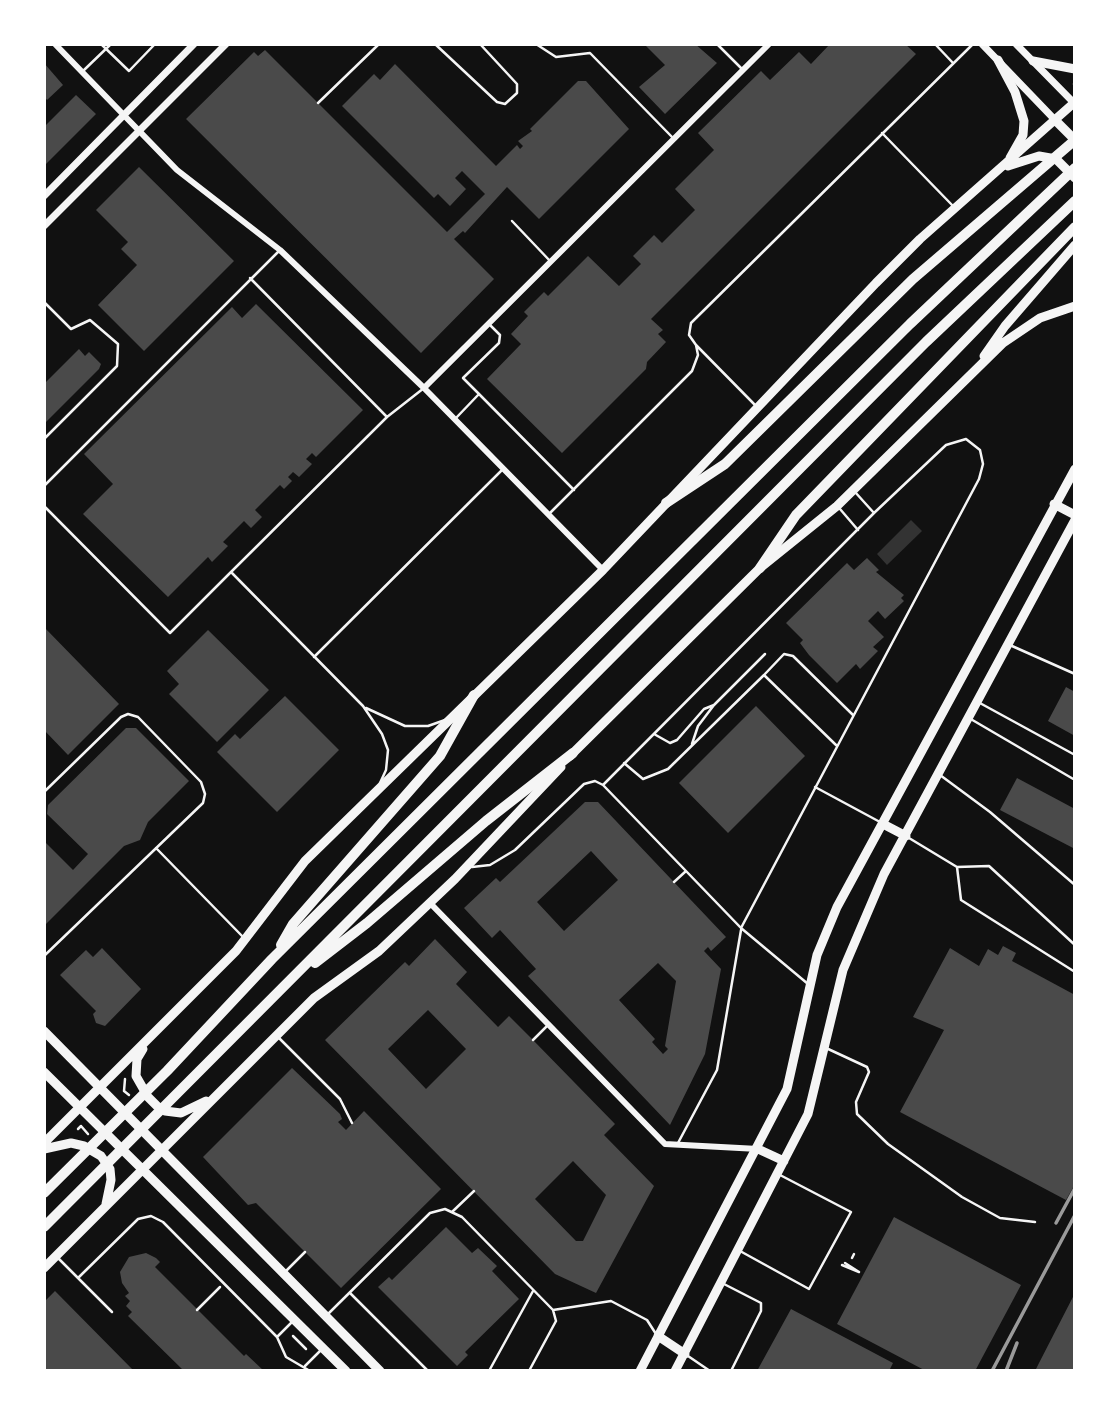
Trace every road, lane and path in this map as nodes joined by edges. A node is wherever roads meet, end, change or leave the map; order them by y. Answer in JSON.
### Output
{"nodes":[{"id":1,"x":55,"y":44,"type":"edge"},
{"id":2,"x":101,"y":44,"type":"edge"},
{"id":3,"x":111,"y":44,"type":"edge"},
{"id":4,"x":155,"y":44,"type":"edge"},
{"id":5,"x":194,"y":44,"type":"edge"},
{"id":6,"x":215,"y":44,"type":"edge"},
{"id":7,"x":226,"y":44,"type":"edge"},
{"id":8,"x":379,"y":44,"type":"edge"},
{"id":9,"x":435,"y":44,"type":"edge"},
{"id":10,"x":480,"y":44,"type":"edge"},
{"id":11,"x":536,"y":44,"type":"edge"},
{"id":12,"x":717,"y":44,"type":"edge"},
{"id":13,"x":769,"y":44,"type":"edge"},
{"id":14,"x":935,"y":44,"type":"edge"},
{"id":15,"x":972,"y":44,"type":"edge"},
{"id":16,"x":982,"y":44,"type":"edge"},
{"id":17,"x":1016,"y":44,"type":"edge"},
{"id":18,"x":106,"y":49,"type":"junction"},
{"id":19,"x":210,"y":59,"type":"junction"},
{"id":20,"x":998,"y":60,"type":"junction"},
{"id":21,"x":1033,"y":61,"type":"junction"},
{"id":22,"x":953,"y":62,"type":"junction"},
{"id":23,"x":1075,"y":69,"type":"edge"},
{"id":24,"x":743,"y":70,"type":"junction"},
{"id":25,"x":83,"y":72,"type":"junction"},
{"id":26,"x":318,"y":103,"type":"dead end"},
{"id":27,"x":1075,"y":103,"type":"edge"},
{"id":28,"x":123,"y":116,"type":"junction"},
{"id":29,"x":1056,"y":121,"type":"junction"},
{"id":30,"x":138,"y":131,"type":"junction"},
{"id":31,"x":882,"y":133,"type":"junction"},
{"id":32,"x":674,"y":139,"type":"junction"},
{"id":33,"x":1075,"y":140,"type":"edge"},
{"id":34,"x":1003,"y":168,"type":"junction"},
{"id":35,"x":1075,"y":168,"type":"edge"},
{"id":36,"x":1075,"y":178,"type":"edge"},
{"id":37,"x":44,"y":196,"type":"edge"},
{"id":38,"x":1075,"y":201,"type":"edge"},
{"id":39,"x":955,"y":209,"type":"junction"},
{"id":40,"x":512,"y":221,"type":"dead end"},
{"id":41,"x":44,"y":226,"type":"edge"},
{"id":42,"x":1075,"y":227,"type":"edge"},
{"id":43,"x":1075,"y":245,"type":"edge"},
{"id":44,"x":280,"y":250,"type":"junction"},
{"id":45,"x":551,"y":262,"type":"junction"},
{"id":46,"x":250,"y":278,"type":"junction"},
{"id":47,"x":44,"y":302,"type":"edge"},
{"id":48,"x":1075,"y":306,"type":"edge"},
{"id":49,"x":488,"y":324,"type":"junction"},
{"id":50,"x":696,"y":345,"type":"junction"},
{"id":51,"x":976,"y":370,"type":"junction"},
{"id":52,"x":424,"y":388,"type":"junction"},
{"id":53,"x":479,"y":394,"type":"junction"},
{"id":54,"x":757,"y":406,"type":"junction"},
{"id":55,"x":387,"y":417,"type":"junction"},
{"id":56,"x":455,"y":420,"type":"junction"},
{"id":57,"x":44,"y":439,"type":"edge"},
{"id":58,"x":503,"y":469,"type":"junction"},
{"id":59,"x":1075,"y":469,"type":"edge"},
{"id":60,"x":44,"y":486,"type":"edge"},
{"id":61,"x":574,"y":490,"type":"junction"},
{"id":62,"x":853,"y":490,"type":"junction"},
{"id":63,"x":666,"y":503,"type":"junction"},
{"id":64,"x":1054,"y":504,"type":"junction"},
{"id":65,"x":44,"y":506,"type":"edge"},
{"id":66,"x":837,"y":506,"type":"junction"},
{"id":67,"x":874,"y":513,"type":"junction"},
{"id":68,"x":548,"y":515,"type":"junction"},
{"id":69,"x":1075,"y":518,"type":"edge"},
{"id":70,"x":858,"y":530,"type":"junction"},
{"id":71,"x":760,"y":568,"type":"junction"},
{"id":72,"x":603,"y":570,"type":"junction"},
{"id":73,"x":231,"y":572,"type":"junction"},
{"id":74,"x":1009,"y":645,"type":"junction"},
{"id":75,"x":765,"y":654,"type":"dead end"},
{"id":76,"x":314,"y":657,"type":"junction"},
{"id":77,"x":1075,"y":674,"type":"edge"},
{"id":78,"x":764,"y":675,"type":"junction"},
{"id":79,"x":474,"y":695,"type":"junction"},
{"id":80,"x":978,"y":702,"type":"junction"},
{"id":81,"x":714,"y":705,"type":"junction"},
{"id":82,"x":363,"y":706,"type":"junction"},
{"id":83,"x":853,"y":715,"type":"junction"},
{"id":84,"x":451,"y":718,"type":"junction"},
{"id":85,"x":969,"y":718,"type":"junction"},
{"id":86,"x":654,"y":734,"type":"junction"},
{"id":87,"x":837,"y":746,"type":"junction"},
{"id":88,"x":691,"y":747,"type":"junction"},
{"id":89,"x":573,"y":753,"type":"junction"},
{"id":90,"x":1075,"y":755,"type":"edge"},
{"id":91,"x":624,"y":763,"type":"junction"},
{"id":92,"x":939,"y":774,"type":"junction"},
{"id":93,"x":1075,"y":780,"type":"edge"},
{"id":94,"x":603,"y":785,"type":"junction"},
{"id":95,"x":814,"y":787,"type":"junction"},
{"id":96,"x":44,"y":792,"type":"edge"},
{"id":97,"x":373,"y":794,"type":"junction"},
{"id":98,"x":883,"y":824,"type":"junction"},
{"id":99,"x":906,"y":836,"type":"junction"},
{"id":100,"x":156,"y":848,"type":"junction"},
{"id":101,"x":957,"y":867,"type":"junction"},
{"id":102,"x":465,"y":868,"type":"junction"},
{"id":103,"x":686,"y":871,"type":"junction"},
{"id":104,"x":674,"y":882,"type":"dead end"},
{"id":105,"x":1075,"y":885,"type":"edge"},
{"id":106,"x":429,"y":903,"type":"junction"},
{"id":107,"x":741,"y":928,"type":"junction"},
{"id":108,"x":245,"y":940,"type":"junction"},
{"id":109,"x":1075,"y":945,"type":"edge"},
{"id":110,"x":44,"y":956,"type":"edge"},
{"id":111,"x":272,"y":959,"type":"junction"},
{"id":112,"x":1075,"y":972,"type":"edge"},
{"id":113,"x":293,"y":979,"type":"junction"},
{"id":114,"x":809,"y":985,"type":"junction"},
{"id":115,"x":548,"y":1025,"type":"junction"},
{"id":116,"x":44,"y":1031,"type":"edge"},
{"id":117,"x":157,"y":1031,"type":"junction"},
{"id":118,"x":276,"y":1036,"type":"junction"},
{"id":119,"x":533,"y":1040,"type":"dead end"},
{"id":120,"x":825,"y":1048,"type":"junction"},
{"id":121,"x":44,"y":1072,"type":"edge"},
{"id":122,"x":99,"y":1087,"type":"junction"},
{"id":123,"x":219,"y":1093,"type":"junction"},
{"id":124,"x":79,"y":1108,"type":"junction"},
{"id":125,"x":352,"y":1123,"type":"dead end"},
{"id":126,"x":44,"y":1143,"type":"edge"},
{"id":127,"x":676,"y":1146,"type":"junction"},
{"id":128,"x":44,"y":1149,"type":"edge"},
{"id":129,"x":163,"y":1149,"type":"junction"},
{"id":130,"x":758,"y":1149,"type":"junction"},
{"id":131,"x":784,"y":1161,"type":"junction"},
{"id":132,"x":143,"y":1169,"type":"junction"},
{"id":133,"x":778,"y":1174,"type":"junction"},
{"id":134,"x":474,"y":1191,"type":"dead end"},
{"id":135,"x":44,"y":1193,"type":"edge"},
{"id":136,"x":104,"y":1208,"type":"junction"},
{"id":137,"x":452,"y":1212,"type":"junction"},
{"id":138,"x":1035,"y":1222,"type":"dead end"},
{"id":139,"x":44,"y":1227,"type":"edge"},
{"id":140,"x":739,"y":1251,"type":"junction"},
{"id":141,"x":305,"y":1252,"type":"dead end"},
{"id":142,"x":854,"y":1254,"type":"dead end"},
{"id":143,"x":56,"y":1256,"type":"junction"},
{"id":144,"x":852,"y":1258,"type":"dead end"},
{"id":145,"x":44,"y":1268,"type":"edge"},
{"id":146,"x":284,"y":1273,"type":"junction"},
{"id":147,"x":78,"y":1278,"type":"junction"},
{"id":148,"x":224,"y":1283,"type":"junction"},
{"id":149,"x":722,"y":1283,"type":"junction"},
{"id":150,"x":534,"y":1291,"type":"junction"},
{"id":151,"x":350,"y":1293,"type":"junction"},
{"id":152,"x":197,"y":1310,"type":"dead end"},
{"id":153,"x":553,"y":1310,"type":"junction"},
{"id":154,"x":112,"y":1312,"type":"dead end"},
{"id":155,"x":326,"y":1316,"type":"junction"},
{"id":156,"x":295,"y":1320,"type":"junction"},
{"id":157,"x":293,"y":1336,"type":"dead end"},
{"id":158,"x":658,"y":1336,"type":"junction"},
{"id":159,"x":277,"y":1337,"type":"junction"},
{"id":160,"x":323,"y":1348,"type":"junction"},
{"id":161,"x":306,"y":1349,"type":"dead end"},
{"id":162,"x":685,"y":1354,"type":"junction"},
{"id":163,"x":305,"y":1366,"type":"junction"},
{"id":164,"x":310,"y":1371,"type":"edge"},
{"id":165,"x":346,"y":1371,"type":"edge"},
{"id":166,"x":380,"y":1371,"type":"edge"},
{"id":167,"x":429,"y":1371,"type":"edge"},
{"id":168,"x":489,"y":1371,"type":"edge"},
{"id":169,"x":530,"y":1371,"type":"edge"},
{"id":170,"x":640,"y":1371,"type":"edge"},
{"id":171,"x":675,"y":1371,"type":"edge"},
{"id":172,"x":710,"y":1371,"type":"edge"},
{"id":173,"x":731,"y":1371,"type":"edge"}],
"edges":[{"from":1,"to":25,"type":"street"},
{"from":2,"to":18,"type":"lane"},
{"from":3,"to":18,"type":"lane"},
{"from":4,"to":18,"type":"lane"},
{"from":5,"to":28,"type":"street"},
{"from":6,"to":19,"type":"street"},
{"from":7,"to":19,"type":"street"},
{"from":8,"to":26,"type":"lane"},
{"from":9,"to":10,"type":"lane"},
{"from":11,"to":32,"type":"lane"},
{"from":12,"to":24,"type":"lane"},
{"from":13,"to":24,"type":"street"},
{"from":14,"to":22,"type":"lane"},
{"from":15,"to":22,"type":"lane"},
{"from":16,"to":20,"type":"street"},
{"from":17,"to":21,"type":"street"},
{"from":18,"to":25,"type":"lane"},
{"from":19,"to":30,"type":"street"},
{"from":20,"to":29,"type":"street"},
{"from":20,"to":34,"type":"main road"},
{"from":21,"to":23,"type":"main road"},
{"from":21,"to":27,"type":"street"},
{"from":22,"to":31,"type":"lane"},
{"from":24,"to":32,"type":"street"},
{"from":25,"to":28,"type":"street"},
{"from":27,"to":29,"type":"main road"},
{"from":28,"to":30,"type":"street"},
{"from":28,"to":37,"type":"street"},
{"from":29,"to":33,"type":"main road"},
{"from":29,"to":34,"type":"main road"},
{"from":30,"to":41,"type":"street"},
{"from":30,"to":44,"type":"street"},
{"from":31,"to":39,"type":"lane"},
{"from":31,"to":50,"type":"lane"},
{"from":32,"to":45,"type":"street"},
{"from":33,"to":63,"type":"highway"},
{"from":34,"to":36,"type":"main road"},
{"from":34,"to":39,"type":"main road"},
{"from":35,"to":111,"type":"highway"},
{"from":38,"to":113,"type":"highway"},
{"from":39,"to":54,"type":"main road"},
{"from":40,"to":45,"type":"lane"},
{"from":42,"to":71,"type":"highway"},
{"from":43,"to":51,"type":"main road"},
{"from":44,"to":46,"type":"lane"},
{"from":44,"to":52,"type":"street"},
{"from":45,"to":49,"type":"street"},
{"from":46,"to":55,"type":"lane"},
{"from":46,"to":60,"type":"lane"},
{"from":47,"to":57,"type":"lane"},
{"from":48,"to":51,"type":"main road"},
{"from":49,"to":52,"type":"street"},
{"from":49,"to":53,"type":"lane"},
{"from":50,"to":54,"type":"lane"},
{"from":50,"to":61,"type":"lane"},
{"from":51,"to":62,"type":"main road"},
{"from":52,"to":55,"type":"lane"},
{"from":52,"to":56,"type":"street"},
{"from":53,"to":56,"type":"lane"},
{"from":53,"to":61,"type":"lane"},
{"from":54,"to":63,"type":"main road"},
{"from":55,"to":73,"type":"lane"},
{"from":56,"to":58,"type":"street"},
{"from":58,"to":68,"type":"street"},
{"from":58,"to":76,"type":"lane"},
{"from":59,"to":64,"type":"main road"},
{"from":61,"to":68,"type":"lane"},
{"from":62,"to":66,"type":"main road"},
{"from":62,"to":67,"type":"lane"},
{"from":63,"to":72,"type":"main road"},
{"from":64,"to":69,"type":"main road"},
{"from":64,"to":98,"type":"main road"},
{"from":65,"to":73,"type":"lane"},
{"from":66,"to":70,"type":"lane"},
{"from":66,"to":71,"type":"main road"},
{"from":67,"to":70,"type":"lane"},
{"from":67,"to":83,"type":"lane"},
{"from":68,"to":72,"type":"street"},
{"from":69,"to":74,"type":"main road"},
{"from":70,"to":86,"type":"lane"},
{"from":71,"to":89,"type":"main road"},
{"from":72,"to":79,"type":"main road"},
{"from":73,"to":76,"type":"lane"},
{"from":74,"to":77,"type":"lane"},
{"from":74,"to":80,"type":"main road"},
{"from":75,"to":81,"type":"lane"},
{"from":76,"to":82,"type":"lane"},
{"from":78,"to":83,"type":"lane"},
{"from":78,"to":87,"type":"lane"},
{"from":78,"to":88,"type":"lane"},
{"from":79,"to":84,"type":"main road"},
{"from":79,"to":111,"type":"highway"},
{"from":80,"to":85,"type":"main road"},
{"from":80,"to":90,"type":"lane"},
{"from":81,"to":86,"type":"lane"},
{"from":81,"to":88,"type":"lane"},
{"from":82,"to":84,"type":"lane"},
{"from":82,"to":97,"type":"lane"},
{"from":83,"to":87,"type":"lane"},
{"from":84,"to":97,"type":"main road"},
{"from":85,"to":92,"type":"main road"},
{"from":85,"to":93,"type":"lane"},
{"from":86,"to":91,"type":"lane"},
{"from":87,"to":95,"type":"lane"},
{"from":88,"to":91,"type":"lane"},
{"from":89,"to":102,"type":"main road"},
{"from":89,"to":113,"type":"highway"},
{"from":91,"to":94,"type":"lane"},
{"from":92,"to":99,"type":"main road"},
{"from":92,"to":105,"type":"lane"},
{"from":94,"to":102,"type":"lane"},
{"from":94,"to":103,"type":"lane"},
{"from":95,"to":98,"type":"lane"},
{"from":95,"to":107,"type":"lane"},
{"from":96,"to":100,"type":"lane"},
{"from":97,"to":108,"type":"main road"},
{"from":98,"to":99,"type":"main road"},
{"from":98,"to":114,"type":"main road"},
{"from":99,"to":101,"type":"lane"},
{"from":99,"to":120,"type":"main road"},
{"from":100,"to":108,"type":"lane"},
{"from":100,"to":110,"type":"lane"},
{"from":101,"to":109,"type":"lane"},
{"from":101,"to":112,"type":"lane"},
{"from":102,"to":106,"type":"main road"},
{"from":103,"to":104,"type":"lane"},
{"from":103,"to":107,"type":"lane"},
{"from":106,"to":115,"type":"street"},
{"from":106,"to":118,"type":"main road"},
{"from":107,"to":114,"type":"lane"},
{"from":107,"to":127,"type":"lane"},
{"from":108,"to":117,"type":"main road"},
{"from":111,"to":135,"type":"highway"},
{"from":113,"to":139,"type":"highway"},
{"from":114,"to":130,"type":"main road"},
{"from":115,"to":119,"type":"lane"},
{"from":115,"to":127,"type":"street"},
{"from":116,"to":122,"type":"main road"},
{"from":117,"to":122,"type":"main road"},
{"from":117,"to":123,"type":"main road"},
{"from":118,"to":123,"type":"main road"},
{"from":118,"to":125,"type":"lane"},
{"from":120,"to":131,"type":"main road"},
{"from":120,"to":138,"type":"lane"},
{"from":121,"to":124,"type":"main road"},
{"from":122,"to":124,"type":"main road"},
{"from":122,"to":129,"type":"main road"},
{"from":123,"to":129,"type":"main road"},
{"from":124,"to":126,"type":"main road"},
{"from":124,"to":132,"type":"main road"},
{"from":127,"to":130,"type":"street"},
{"from":128,"to":136,"type":"main road"},
{"from":129,"to":132,"type":"main road"},
{"from":129,"to":146,"type":"main road"},
{"from":130,"to":131,"type":"main road"},
{"from":130,"to":158,"type":"main road"},
{"from":131,"to":133,"type":"main road"},
{"from":132,"to":136,"type":"main road"},
{"from":132,"to":156,"type":"main road"},
{"from":133,"to":140,"type":"main road"},
{"from":133,"to":140,"type":"lane"},
{"from":134,"to":137,"type":"lane"},
{"from":136,"to":143,"type":"main road"},
{"from":137,"to":150,"type":"lane"},
{"from":137,"to":151,"type":"lane"},
{"from":140,"to":149,"type":"main road"},
{"from":141,"to":146,"type":"lane"},
{"from":142,"to":144,"type":"path"},
{"from":143,"to":145,"type":"main road"},
{"from":143,"to":147,"type":"lane"},
{"from":146,"to":155,"type":"main road"},
{"from":147,"to":148,"type":"lane"},
{"from":147,"to":154,"type":"lane"},
{"from":148,"to":152,"type":"path"},
{"from":148,"to":159,"type":"lane"},
{"from":149,"to":162,"type":"main road"},
{"from":149,"to":173,"type":"lane"},
{"from":150,"to":153,"type":"lane"},
{"from":150,"to":168,"type":"lane"},
{"from":151,"to":155,"type":"lane"},
{"from":151,"to":167,"type":"lane"},
{"from":153,"to":158,"type":"lane"},
{"from":153,"to":169,"type":"lane"},
{"from":155,"to":166,"type":"main road"},
{"from":156,"to":159,"type":"lane"},
{"from":156,"to":160,"type":"main road"},
{"from":157,"to":161,"type":"path"},
{"from":158,"to":162,"type":"main road"},
{"from":158,"to":170,"type":"main road"},
{"from":159,"to":163,"type":"lane"},
{"from":160,"to":163,"type":"lane"},
{"from":160,"to":165,"type":"main road"},
{"from":162,"to":171,"type":"main road"},
{"from":162,"to":172,"type":"lane"},
{"from":163,"to":164,"type":"lane"}]}
